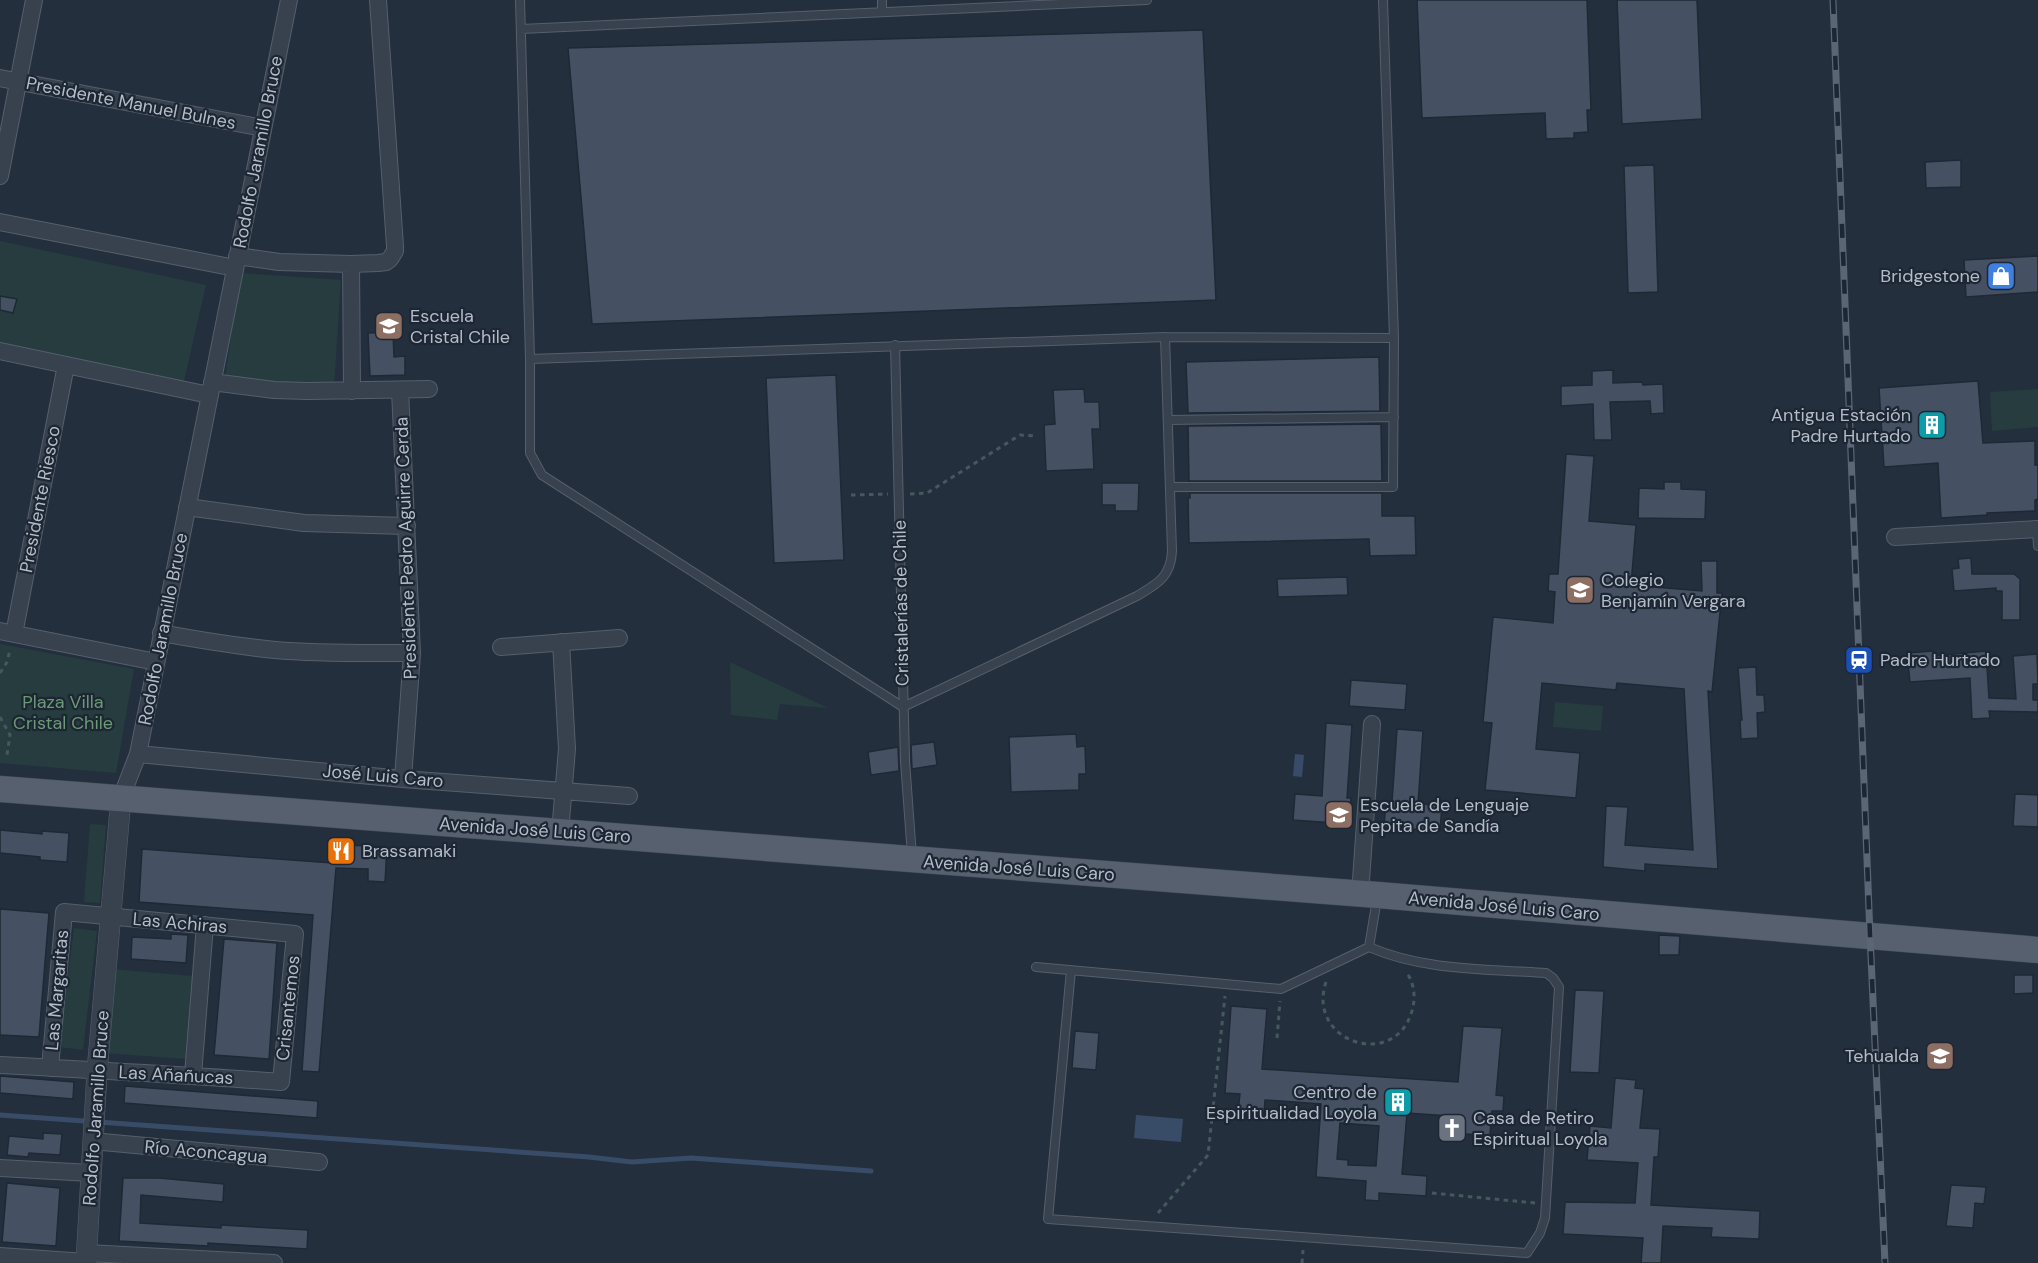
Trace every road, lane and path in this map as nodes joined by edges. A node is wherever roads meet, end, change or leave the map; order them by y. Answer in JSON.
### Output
{"nodes":[{"id":1,"x":34,"y":0,"type":"edge"},
{"id":2,"x":289,"y":0,"type":"edge"},
{"id":3,"x":378,"y":0,"type":"edge"},
{"id":4,"x":520,"y":0,"type":"edge"},
{"id":5,"x":882,"y":0,"type":"edge"},
{"id":6,"x":1146,"y":0,"type":"edge"},
{"id":7,"x":1383,"y":0,"type":"edge"},
{"id":8,"x":882,"y":12,"type":"junction"},
{"id":9,"x":521,"y":28,"type":"junction"},
{"id":10,"x":0,"y":78,"type":"edge"},
{"id":11,"x":18,"y":81,"type":"junction"},
{"id":12,"x":263,"y":128,"type":"junction"},
{"id":13,"x":0,"y":176,"type":"edge"},
{"id":14,"x":0,"y":222,"type":"edge"},
{"id":15,"x":236,"y":262,"type":"junction"},
{"id":16,"x":351,"y":264,"type":"junction"},
{"id":17,"x":1166,"y":337,"type":"junction"},
{"id":18,"x":1394,"y":338,"type":"junction"},
{"id":19,"x":895,"y":345,"type":"junction"},
{"id":20,"x":0,"y":351,"type":"edge"},
{"id":21,"x":530,"y":359,"type":"junction"},
{"id":22,"x":66,"y":365,"type":"junction"},
{"id":23,"x":210,"y":389,"type":"junction"},
{"id":24,"x":429,"y":389,"type":"dead end"},
{"id":25,"x":400,"y":390,"type":"junction"},
{"id":26,"x":352,"y":391,"type":"junction"},
{"id":27,"x":1394,"y":417,"type":"junction"},
{"id":28,"x":1168,"y":420,"type":"junction"},
{"id":29,"x":1035,"y":436,"type":"dead end"},
{"id":30,"x":1170,"y":487,"type":"junction"},
{"id":31,"x":898,"y":494,"type":"junction"},
{"id":32,"x":851,"y":495,"type":"dead end"},
{"id":33,"x":187,"y":507,"type":"junction"},
{"id":34,"x":407,"y":526,"type":"junction"},
{"id":35,"x":2038,"y":529,"type":"edge"},
{"id":36,"x":1895,"y":537,"type":"dead end"},
{"id":37,"x":2038,"y":546,"type":"edge"},
{"id":38,"x":7,"y":632,"type":"edge"},
{"id":39,"x":161,"y":633,"type":"junction"},
{"id":40,"x":619,"y":638,"type":"dead end"},
{"id":41,"x":561,"y":642,"type":"junction"},
{"id":42,"x":501,"y":647,"type":"dead end"},
{"id":43,"x":412,"y":653,"type":"junction"},
{"id":44,"x":156,"y":662,"type":"junction"},
{"id":45,"x":0,"y":673,"type":"edge"},
{"id":46,"x":903,"y":707,"type":"junction"},
{"id":47,"x":0,"y":717,"type":"edge"},
{"id":48,"x":1372,"y":724,"type":"dead end"},
{"id":49,"x":138,"y":754,"type":"junction"},
{"id":50,"x":7,"y":755,"type":"dead end"},
{"id":51,"x":404,"y":779,"type":"junction"},
{"id":52,"x":0,"y":789,"type":"edge"},
{"id":53,"x":563,"y":792,"type":"junction"},
{"id":54,"x":629,"y":796,"type":"dead end"},
{"id":55,"x":121,"y":798,"type":"junction"},
{"id":56,"x":560,"y":832,"type":"junction"},
{"id":57,"x":913,"y":860,"type":"junction"},
{"id":58,"x":1369,"y":895,"type":"junction"},
{"id":59,"x":64,"y":912,"type":"joint"},
{"id":60,"x":110,"y":916,"type":"junction"},
{"id":61,"x":205,"y":925,"type":"junction"},
{"id":62,"x":295,"y":934,"type":"joint"},
{"id":63,"x":1369,"y":946,"type":"junction"},
{"id":64,"x":2038,"y":950,"type":"edge"},
{"id":65,"x":1392,"y":957,"type":"junction"},
{"id":66,"x":1343,"y":959,"type":"junction"},
{"id":67,"x":1036,"y":967,"type":"dead end"},
{"id":68,"x":1071,"y":970,"type":"junction"},
{"id":69,"x":1227,"y":984,"type":"junction"},
{"id":70,"x":1281,"y":989,"type":"junction"},
{"id":71,"x":1277,"y":1038,"type":"dead end"},
{"id":72,"x":0,"y":1065,"type":"edge"},
{"id":73,"x":50,"y":1068,"type":"junction"},
{"id":74,"x":97,"y":1071,"type":"junction"},
{"id":75,"x":193,"y":1076,"type":"junction"},
{"id":76,"x":280,"y":1082,"type":"joint"},
{"id":77,"x":92,"y":1141,"type":"junction"},
{"id":78,"x":319,"y":1162,"type":"dead end"},
{"id":79,"x":0,"y":1168,"type":"edge"},
{"id":80,"x":91,"y":1173,"type":"junction"},
{"id":81,"x":1432,"y":1193,"type":"dead end"},
{"id":82,"x":1546,"y":1204,"type":"junction"},
{"id":83,"x":1147,"y":1226,"type":"junction"},
{"id":84,"x":0,"y":1256,"type":"edge"},
{"id":85,"x":86,"y":1259,"type":"edge"},
{"id":86,"x":274,"y":1262,"type":"edge"}],
"edges":[{"from":1,"to":11,"type":"street"},
{"from":2,"to":12,"type":"street","name":"Rodolfo Jaramillo Bruce"},
{"from":3,"to":16,"type":"street"},
{"from":4,"to":9,"type":"lane"},
{"from":5,"to":8,"type":"lane"},
{"from":6,"to":8,"type":"lane"},
{"from":7,"to":18,"type":"lane"},
{"from":8,"to":9,"type":"lane"},
{"from":9,"to":21,"type":"lane"},
{"from":10,"to":11,"type":"street","name":"Presidente Manuel Bulnes"},
{"from":11,"to":12,"type":"street","name":"Presidente Manuel Bulnes"},
{"from":11,"to":13,"type":"street"},
{"from":12,"to":15,"type":"street","name":"Rodolfo Jaramillo Bruce"},
{"from":14,"to":15,"type":"street"},
{"from":15,"to":16,"type":"street"},
{"from":15,"to":23,"type":"street","name":"Rodolfo Jaramillo Bruce"},
{"from":16,"to":26,"type":"street"},
{"from":17,"to":18,"type":"lane"},
{"from":17,"to":19,"type":"lane"},
{"from":17,"to":28,"type":"lane"},
{"from":18,"to":27,"type":"lane"},
{"from":19,"to":21,"type":"lane"},
{"from":19,"to":31,"type":"lane","name":"Cristalerías de Chile"},
{"from":20,"to":22,"type":"street"},
{"from":21,"to":46,"type":"lane"},
{"from":22,"to":23,"type":"street"},
{"from":22,"to":38,"type":"street","name":"Presidente Riesco"},
{"from":23,"to":26,"type":"street"},
{"from":23,"to":33,"type":"street","name":"Rodolfo Jaramillo Bruce"},
{"from":24,"to":25,"type":"street"},
{"from":25,"to":26,"type":"street"},
{"from":25,"to":34,"type":"street","name":"Presidente Pedro Aguirre Cerda"},
{"from":27,"to":28,"type":"lane"},
{"from":27,"to":30,"type":"lane"},
{"from":28,"to":30,"type":"lane"},
{"from":29,"to":31,"type":"path"},
{"from":30,"to":46,"type":"lane"},
{"from":31,"to":32,"type":"path"},
{"from":31,"to":46,"type":"lane","name":"Cristalerías de Chile"},
{"from":33,"to":34,"type":"street"},
{"from":33,"to":39,"type":"street","name":"Rodolfo Jaramillo Bruce"},
{"from":34,"to":43,"type":"street","name":"Presidente Pedro Aguirre Cerda"},
{"from":35,"to":36,"type":"street"},
{"from":35,"to":37,"type":"lane"},
{"from":38,"to":44,"type":"street"},
{"from":38,"to":45,"type":"path"},
{"from":39,"to":43,"type":"street"},
{"from":39,"to":44,"type":"street","name":"Rodolfo Jaramillo Bruce"},
{"from":40,"to":41,"type":"street"},
{"from":41,"to":42,"type":"street"},
{"from":41,"to":53,"type":"street"},
{"from":43,"to":51,"type":"street","name":"Presidente Pedro Aguirre Cerda"},
{"from":44,"to":49,"type":"street","name":"Rodolfo Jaramillo Bruce"},
{"from":46,"to":57,"type":"lane","name":"Cristalerías de Chile"},
{"from":47,"to":50,"type":"path"},
{"from":48,"to":58,"type":"street"},
{"from":49,"to":51,"type":"street","name":"José Luis Caro"},
{"from":49,"to":55,"type":"street","name":"Rodolfo Jaramillo Bruce"},
{"from":51,"to":53,"type":"street","name":"José Luis Caro"},
{"from":52,"to":55,"type":"main road","name":"Avenida José Luis Caro"},
{"from":53,"to":54,"type":"street","name":"José Luis Caro"},
{"from":53,"to":56,"type":"street"},
{"from":55,"to":56,"type":"main road","name":"Avenida José Luis Caro"},
{"from":55,"to":60,"type":"street","name":"Rodolfo Jaramillo Bruce"},
{"from":56,"to":57,"type":"main road","name":"Avenida José Luis Caro"},
{"from":57,"to":58,"type":"main road","name":"Avenida José Luis Caro"},
{"from":58,"to":63,"type":"lane"},
{"from":58,"to":64,"type":"main road","name":"Avenida José Luis Caro"},
{"from":59,"to":60,"type":"street","name":"Las Achiras"},
{"from":59,"to":73,"type":"street","name":"Las Margaritas"},
{"from":60,"to":61,"type":"street","name":"Las Achiras"},
{"from":60,"to":74,"type":"street","name":"Rodolfo Jaramillo Bruce"},
{"from":61,"to":62,"type":"street","name":"Las Achiras"},
{"from":61,"to":75,"type":"street"},
{"from":62,"to":76,"type":"street","name":"Crisantemos"},
{"from":63,"to":65,"type":"lane"},
{"from":63,"to":66,"type":"lane"},
{"from":65,"to":66,"type":"path"},
{"from":65,"to":82,"type":"lane"},
{"from":66,"to":70,"type":"lane"},
{"from":67,"to":68,"type":"lane"},
{"from":68,"to":69,"type":"lane"},
{"from":68,"to":83,"type":"lane"},
{"from":69,"to":70,"type":"lane"},
{"from":69,"to":83,"type":"path"},
{"from":70,"to":71,"type":"path"},
{"from":72,"to":73,"type":"street","name":"Las Añañucas"},
{"from":73,"to":74,"type":"street","name":"Las Añañucas"},
{"from":74,"to":75,"type":"street","name":"Las Añañucas"},
{"from":74,"to":77,"type":"street","name":"Rodolfo Jaramillo Bruce"},
{"from":75,"to":76,"type":"street","name":"Las Añañucas"},
{"from":77,"to":78,"type":"street","name":"Río Aconcagua"},
{"from":77,"to":80,"type":"street","name":"Rodolfo Jaramillo Bruce"},
{"from":79,"to":80,"type":"street"},
{"from":80,"to":85,"type":"street","name":"Rodolfo Jaramillo Bruce"},
{"from":81,"to":82,"type":"path"},
{"from":82,"to":83,"type":"lane"},
{"from":84,"to":85,"type":"street"},
{"from":85,"to":86,"type":"street"}]}
